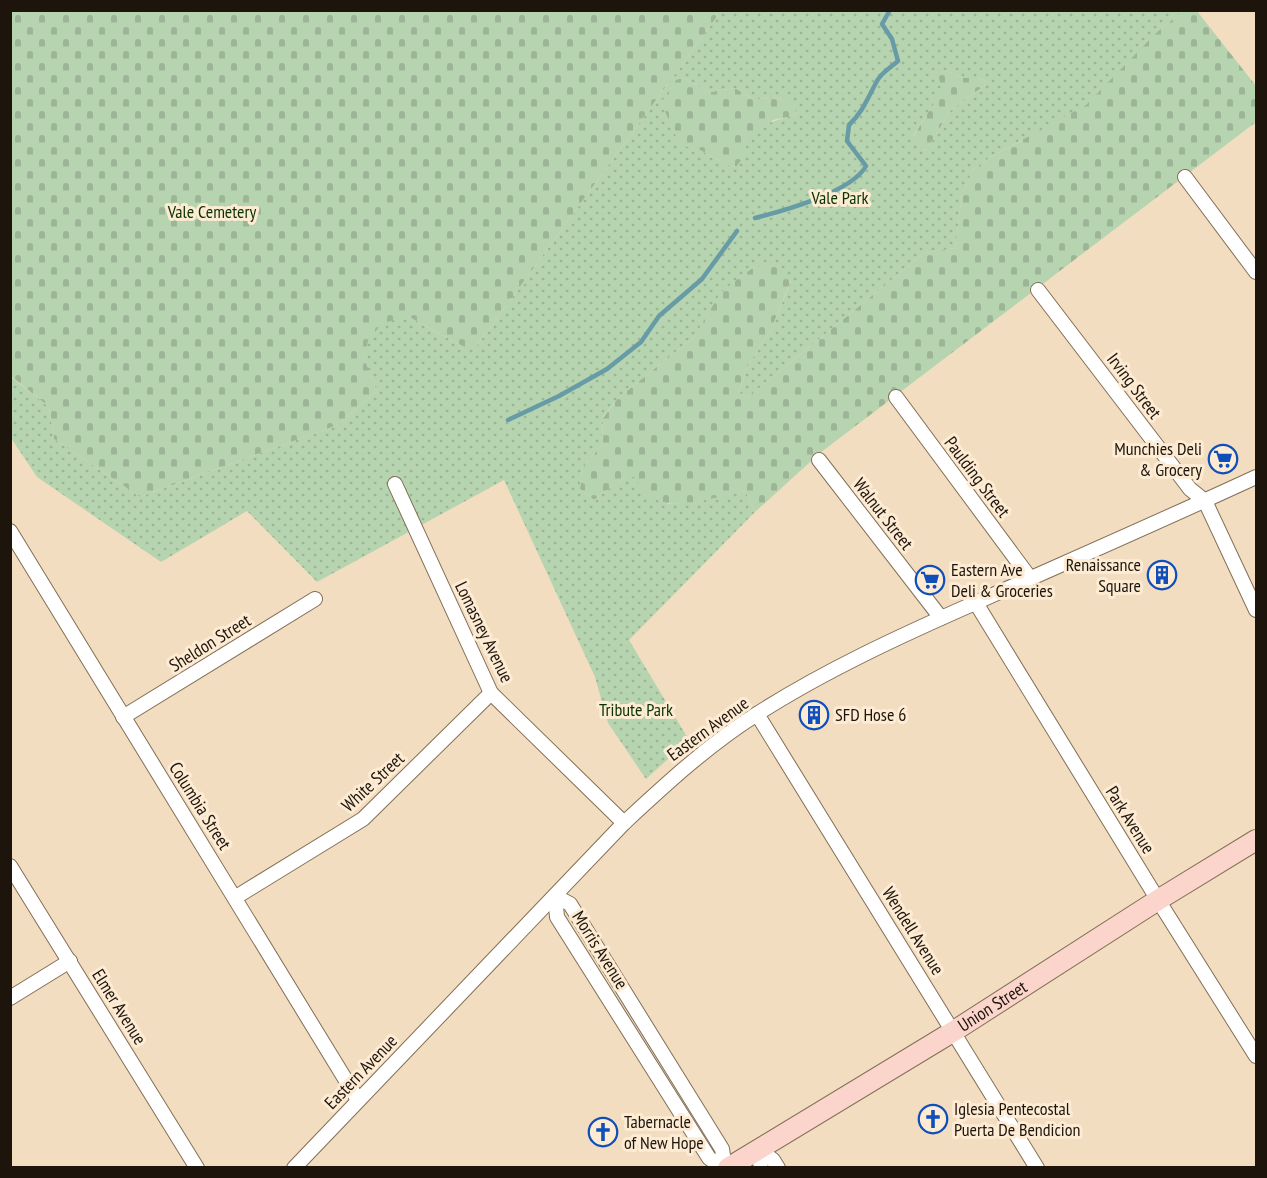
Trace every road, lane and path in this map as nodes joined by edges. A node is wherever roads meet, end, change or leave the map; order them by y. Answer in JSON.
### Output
{"nodes":[{"id":1,"x":1185,"y":177,"type":"dead end"},
{"id":2,"x":1257,"y":272,"type":"edge"},
{"id":3,"x":1038,"y":290,"type":"dead end"},
{"id":4,"x":896,"y":397,"type":"dead end"},
{"id":5,"x":819,"y":460,"type":"dead end"},
{"id":6,"x":1257,"y":477,"type":"edge"},
{"id":7,"x":395,"y":484,"type":"dead end"},
{"id":8,"x":1205,"y":501,"type":"junction"},
{"id":9,"x":10,"y":531,"type":"edge"},
{"id":10,"x":1030,"y":578,"type":"junction"},
{"id":11,"x":315,"y":599,"type":"dead end"},
{"id":12,"x":976,"y":603,"type":"junction"},
{"id":13,"x":1257,"y":610,"type":"edge"},
{"id":14,"x":941,"y":618,"type":"junction"},
{"id":15,"x":491,"y":693,"type":"junction"},
{"id":16,"x":757,"y":714,"type":"junction"},
{"id":17,"x":123,"y":717,"type":"junction"},
{"id":18,"x":624,"y":823,"type":"junction"},
{"id":19,"x":1257,"y":840,"type":"edge"},
{"id":20,"x":10,"y":866,"type":"edge"},
{"id":21,"x":236,"y":897,"type":"junction"},
{"id":22,"x":555,"y":897,"type":"junction"},
{"id":23,"x":1158,"y":900,"type":"junction"},
{"id":24,"x":70,"y":961,"type":"junction"},
{"id":25,"x":10,"y":998,"type":"edge"},
{"id":26,"x":954,"y":1031,"type":"junction"},
{"id":27,"x":1257,"y":1056,"type":"edge"},
{"id":28,"x":358,"y":1100,"type":"junction"},
{"id":29,"x":759,"y":1158,"type":"edge"},
{"id":30,"x":197,"y":1167,"type":"edge"},
{"id":31,"x":294,"y":1167,"type":"edge"},
{"id":32,"x":725,"y":1167,"type":"edge"},
{"id":33,"x":778,"y":1167,"type":"edge"},
{"id":34,"x":1037,"y":1167,"type":"edge"}],
"edges":[{"from":1,"to":2,"type":"street"},
{"from":3,"to":8,"type":"street","name":"Irving Street"},
{"from":4,"to":10,"type":"street","name":"Paulding Street"},
{"from":5,"to":14,"type":"street","name":"Walnut Street"},
{"from":6,"to":8,"type":"street","name":"Eastern Avenue"},
{"from":7,"to":15,"type":"street","name":"Lomasney Avenue"},
{"from":8,"to":10,"type":"street","name":"Eastern Avenue"},
{"from":8,"to":13,"type":"street"},
{"from":9,"to":17,"type":"street","name":"Columbia Street"},
{"from":10,"to":12,"type":"street","name":"Eastern Avenue"},
{"from":11,"to":17,"type":"street","name":"Sheldon Street"},
{"from":12,"to":14,"type":"street","name":"Eastern Avenue"},
{"from":12,"to":23,"type":"street","name":"Park Avenue"},
{"from":14,"to":16,"type":"street","name":"Eastern Avenue"},
{"from":15,"to":18,"type":"street","name":"Lomasney Avenue"},
{"from":15,"to":21,"type":"street","name":"White Street"},
{"from":16,"to":18,"type":"street","name":"Eastern Avenue"},
{"from":16,"to":26,"type":"street","name":"Wendell Avenue"},
{"from":17,"to":21,"type":"street","name":"Columbia Street"},
{"from":18,"to":22,"type":"street","name":"Eastern Avenue"},
{"from":19,"to":23,"type":"main road","name":"Union Street"},
{"from":20,"to":24,"type":"street","name":"Elmer Avenue"},
{"from":21,"to":28,"type":"street","name":"Columbia Street"},
{"from":22,"to":28,"type":"street","name":"Eastern Avenue"},
{"from":22,"to":32,"type":"street","name":"Morris Avenue"},
{"from":23,"to":26,"type":"main road","name":"Union Street"},
{"from":23,"to":27,"type":"street","name":"Park Avenue"},
{"from":24,"to":25,"type":"street"},
{"from":24,"to":30,"type":"street","name":"Elmer Avenue"},
{"from":26,"to":29,"type":"main road","name":"Union Street"},
{"from":26,"to":34,"type":"street","name":"Wendell Avenue"},
{"from":28,"to":31,"type":"street","name":"Eastern Avenue"},
{"from":29,"to":32,"type":"main road","name":"Union Street"},
{"from":29,"to":33,"type":"street"}]}
